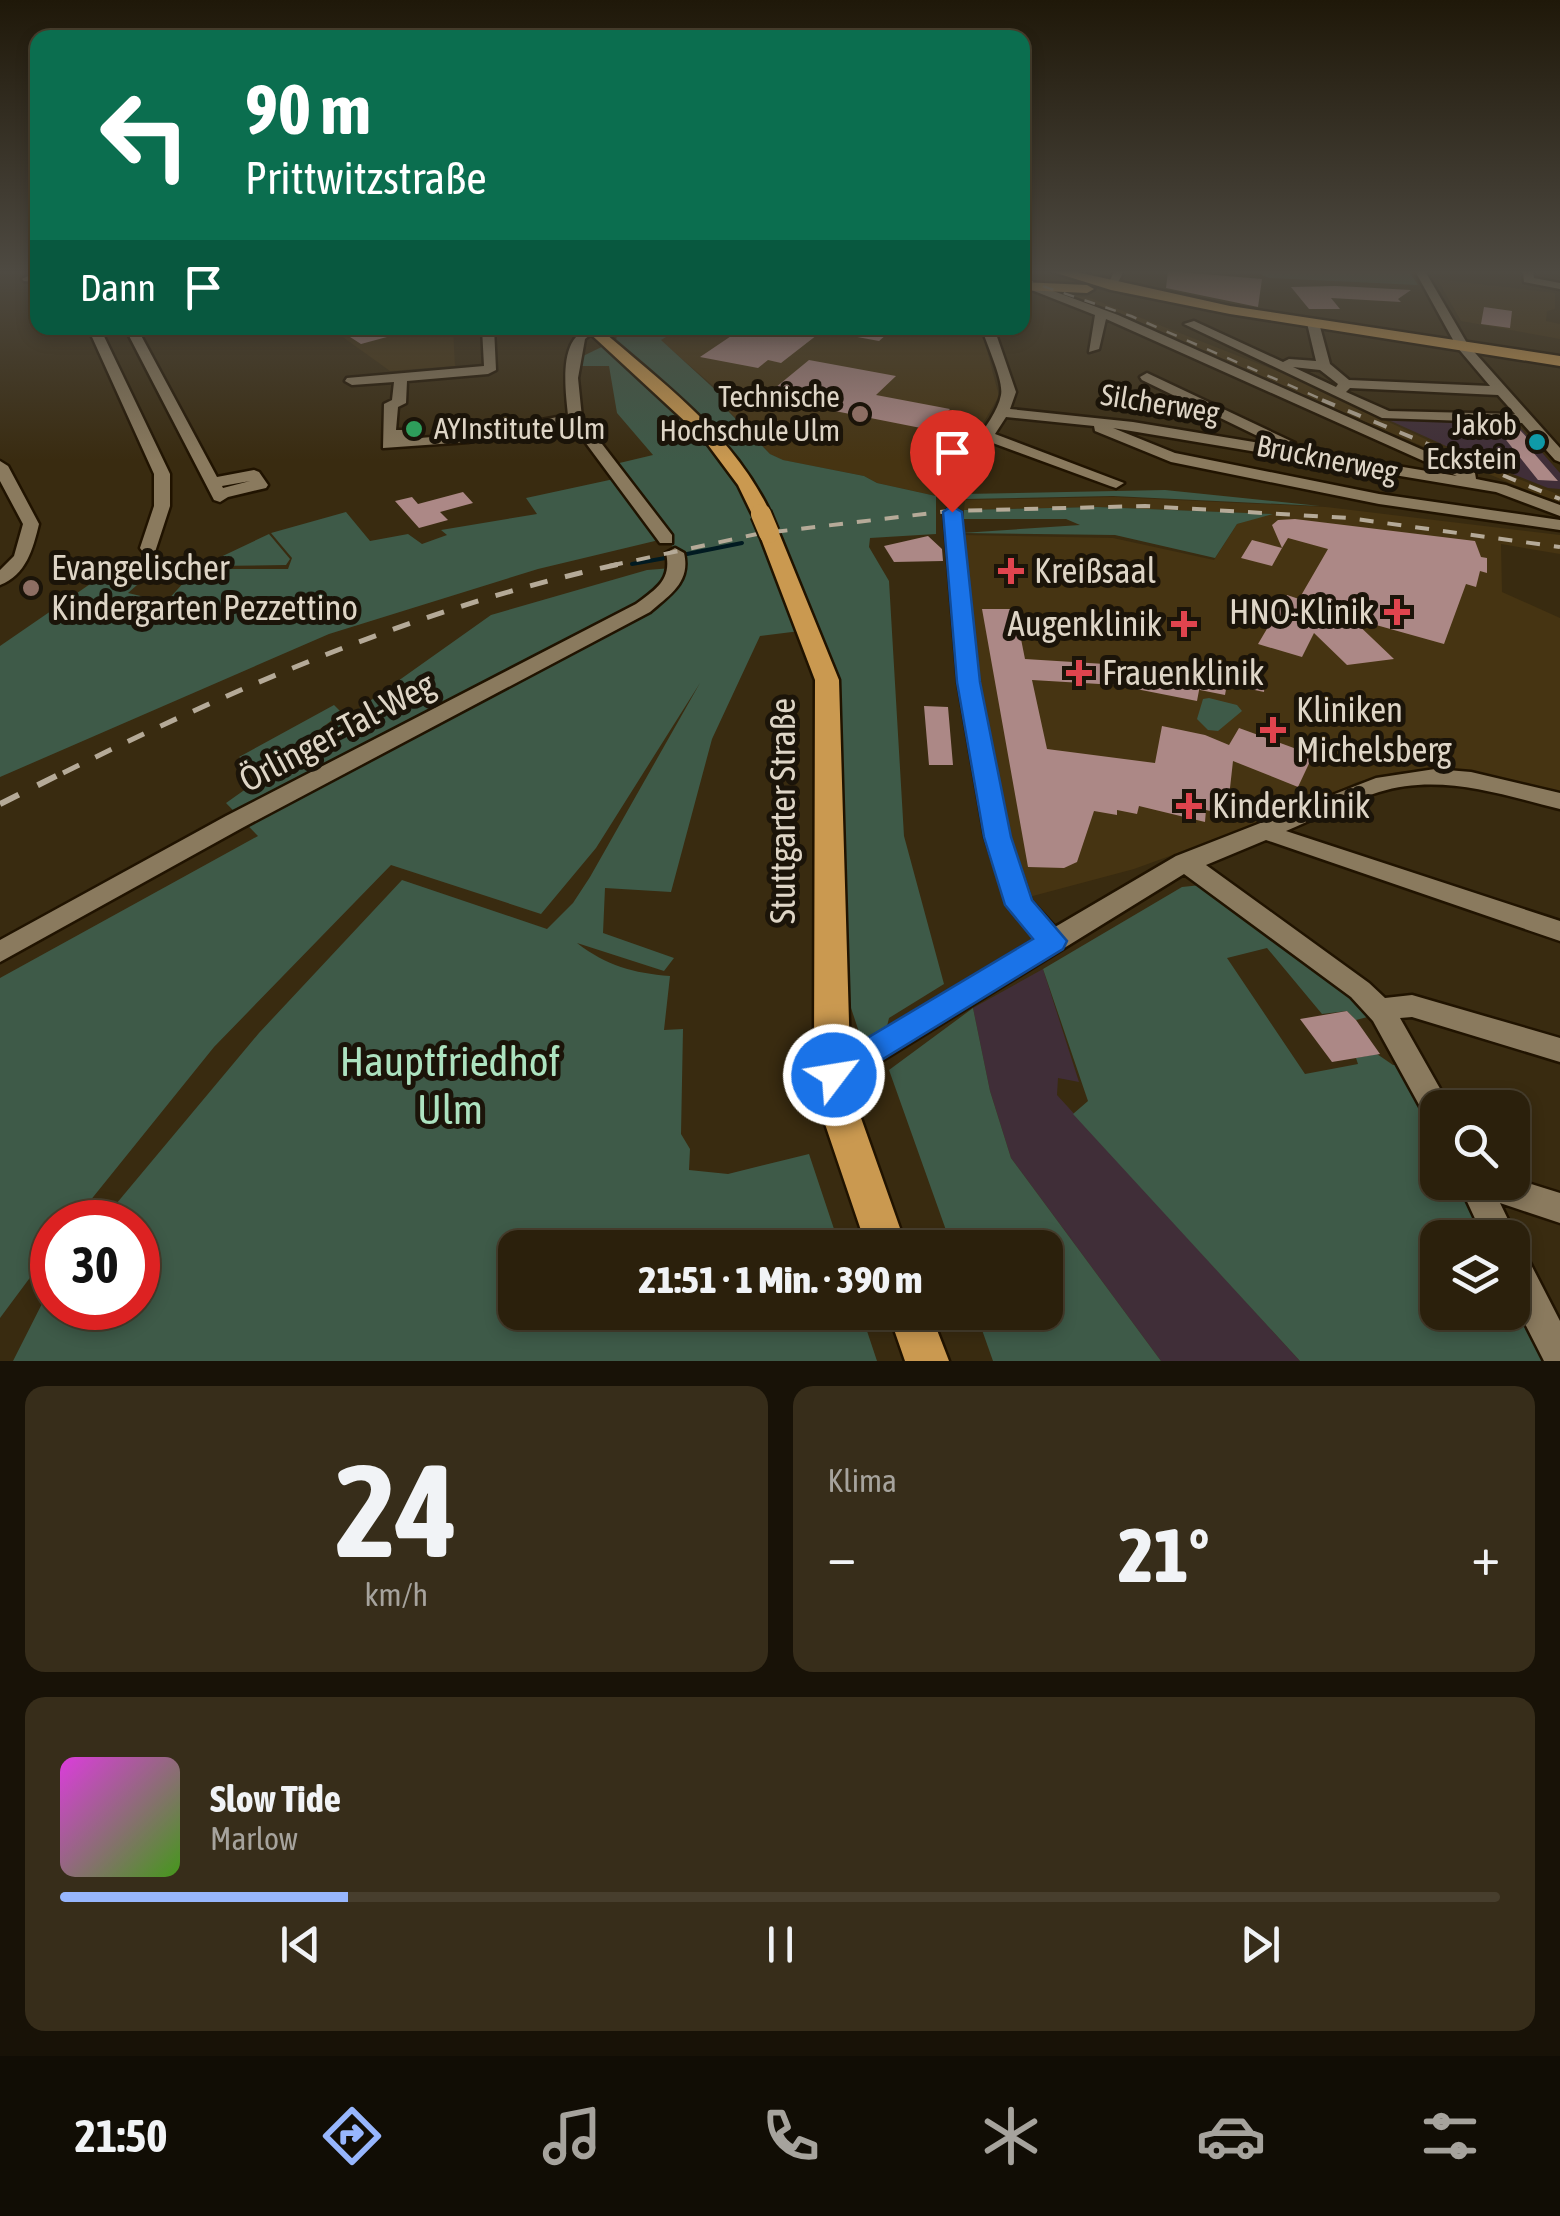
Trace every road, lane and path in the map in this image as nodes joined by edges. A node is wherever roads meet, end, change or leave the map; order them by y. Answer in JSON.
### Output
{"nodes":[{"id":1,"x":97,"y":335,"type":"edge"},
{"id":2,"x":134,"y":335,"type":"edge"},
{"id":3,"x":488,"y":335,"type":"edge"},
{"id":4,"x":583,"y":335,"type":"edge"},
{"id":5,"x":600,"y":335,"type":"edge"},
{"id":6,"x":990,"y":335,"type":"edge"},
{"id":7,"x":1096,"y":335,"type":"edge"},
{"id":8,"x":1146,"y":335,"type":"edge"},
{"id":9,"x":1213,"y":335,"type":"edge"},
{"id":10,"x":1316,"y":335,"type":"edge"},
{"id":11,"x":1385,"y":335,"type":"edge"},
{"id":12,"x":1456,"y":335,"type":"edge"},
{"id":13,"x":1463,"y":347,"type":"junction"},
{"id":14,"x":1093,"y":349,"type":"dead end"},
{"id":15,"x":1274,"y":362,"type":"junction"},
{"id":16,"x":1560,"y":362,"type":"edge"},
{"id":17,"x":1324,"y":366,"type":"junction"},
{"id":18,"x":400,"y":377,"type":"junction"},
{"id":19,"x":1147,"y":377,"type":"dead end"},
{"id":20,"x":352,"y":381,"type":"dead end"},
{"id":21,"x":1342,"y":388,"type":"junction"},
{"id":22,"x":1502,"y":391,"type":"junction"},
{"id":23,"x":1002,"y":412,"type":"junction"},
{"id":24,"x":576,"y":418,"type":"junction"},
{"id":25,"x":1525,"y":419,"type":"junction"},
{"id":26,"x":1091,"y":420,"type":"junction"},
{"id":27,"x":987,"y":436,"type":"junction"},
{"id":28,"x":1560,"y":457,"type":"edge"},
{"id":29,"x":1308,"y":458,"type":"junction"},
{"id":30,"x":0,"y":466,"type":"edge"},
{"id":31,"x":1116,"y":482,"type":"dead end"},
{"id":32,"x":1500,"y":488,"type":"junction"},
{"id":33,"x":217,"y":491,"type":"dead end"},
{"id":34,"x":1560,"y":512,"type":"edge"},
{"id":35,"x":1560,"y":525,"type":"edge"},
{"id":36,"x":149,"y":548,"type":"dead end"},
{"id":37,"x":0,"y":580,"type":"edge"},
{"id":38,"x":1560,"y":802,"type":"edge"},
{"id":39,"x":1267,"y":829,"type":"junction"},
{"id":40,"x":1184,"y":862,"type":"junction"},
{"id":41,"x":1560,"y":931,"type":"edge"},
{"id":42,"x":1052,"y":941,"type":"junction"},
{"id":43,"x":0,"y":952,"type":"edge"},
{"id":44,"x":1379,"y":1008,"type":"junction"},
{"id":45,"x":1560,"y":1050,"type":"edge"},
{"id":46,"x":834,"y":1075,"type":"junction"},
{"id":47,"x":1427,"y":1090,"type":"edge"},
{"id":48,"x":1530,"y":1198,"type":"edge"},
{"id":49,"x":1560,"y":1208,"type":"edge"},
{"id":50,"x":880,"y":1230,"type":"edge"},
{"id":51,"x":1530,"y":1298,"type":"edge"},
{"id":52,"x":916,"y":1330,"type":"edge"},
{"id":53,"x":1560,"y":1357,"type":"edge"},
{"id":54,"x":926,"y":1361,"type":"edge"}],
"edges":[{"from":1,"to":36,"type":"street"},
{"from":2,"to":33,"type":"street"},
{"from":3,"to":18,"type":"street"},
{"from":4,"to":24,"type":"street"},
{"from":5,"to":46,"type":"main road","name":"Stuttgarter Straße"},
{"from":6,"to":23,"type":"street"},
{"from":7,"to":14,"type":"street"},
{"from":8,"to":32,"type":"street"},
{"from":9,"to":15,"type":"street"},
{"from":10,"to":17,"type":"street"},
{"from":11,"to":13,"type":"main road"},
{"from":12,"to":13,"type":"street"},
{"from":13,"to":16,"type":"main road"},
{"from":13,"to":22,"type":"street"},
{"from":15,"to":17,"type":"street"},
{"from":15,"to":21,"type":"street"},
{"from":17,"to":21,"type":"street"},
{"from":18,"to":20,"type":"street"},
{"from":18,"to":24,"type":"street"},
{"from":19,"to":29,"type":"street","name":"Silcherweg"},
{"from":21,"to":22,"type":"street"},
{"from":21,"to":25,"type":"street"},
{"from":22,"to":25,"type":"street"},
{"from":23,"to":26,"type":"street","name":"Silcherweg"},
{"from":23,"to":27,"type":"street"},
{"from":24,"to":43,"type":"street","name":"Örlinger-Tal-Weg"},
{"from":25,"to":28,"type":"street"},
{"from":26,"to":29,"type":"street","name":"Silcherweg"},
{"from":26,"to":35,"type":"street","name":"Brucknerweg"},
{"from":27,"to":31,"type":"street"},
{"from":27,"to":42,"type":"street"},
{"from":29,"to":32,"type":"street","name":"Silcherweg"},
{"from":30,"to":37,"type":"street"},
{"from":32,"to":34,"type":"street","name":"Silcherweg"},
{"from":38,"to":39,"type":"street"},
{"from":39,"to":40,"type":"street"},
{"from":39,"to":41,"type":"street"},
{"from":40,"to":42,"type":"street"},
{"from":40,"to":44,"type":"street"},
{"from":42,"to":46,"type":"street"},
{"from":44,"to":45,"type":"street"},
{"from":44,"to":47,"type":"street"},
{"from":46,"to":50,"type":"main road","name":"Stuttgarter Straße"},
{"from":48,"to":49,"type":"street"},
{"from":51,"to":53,"type":"street"},
{"from":52,"to":54,"type":"main road"}]}
